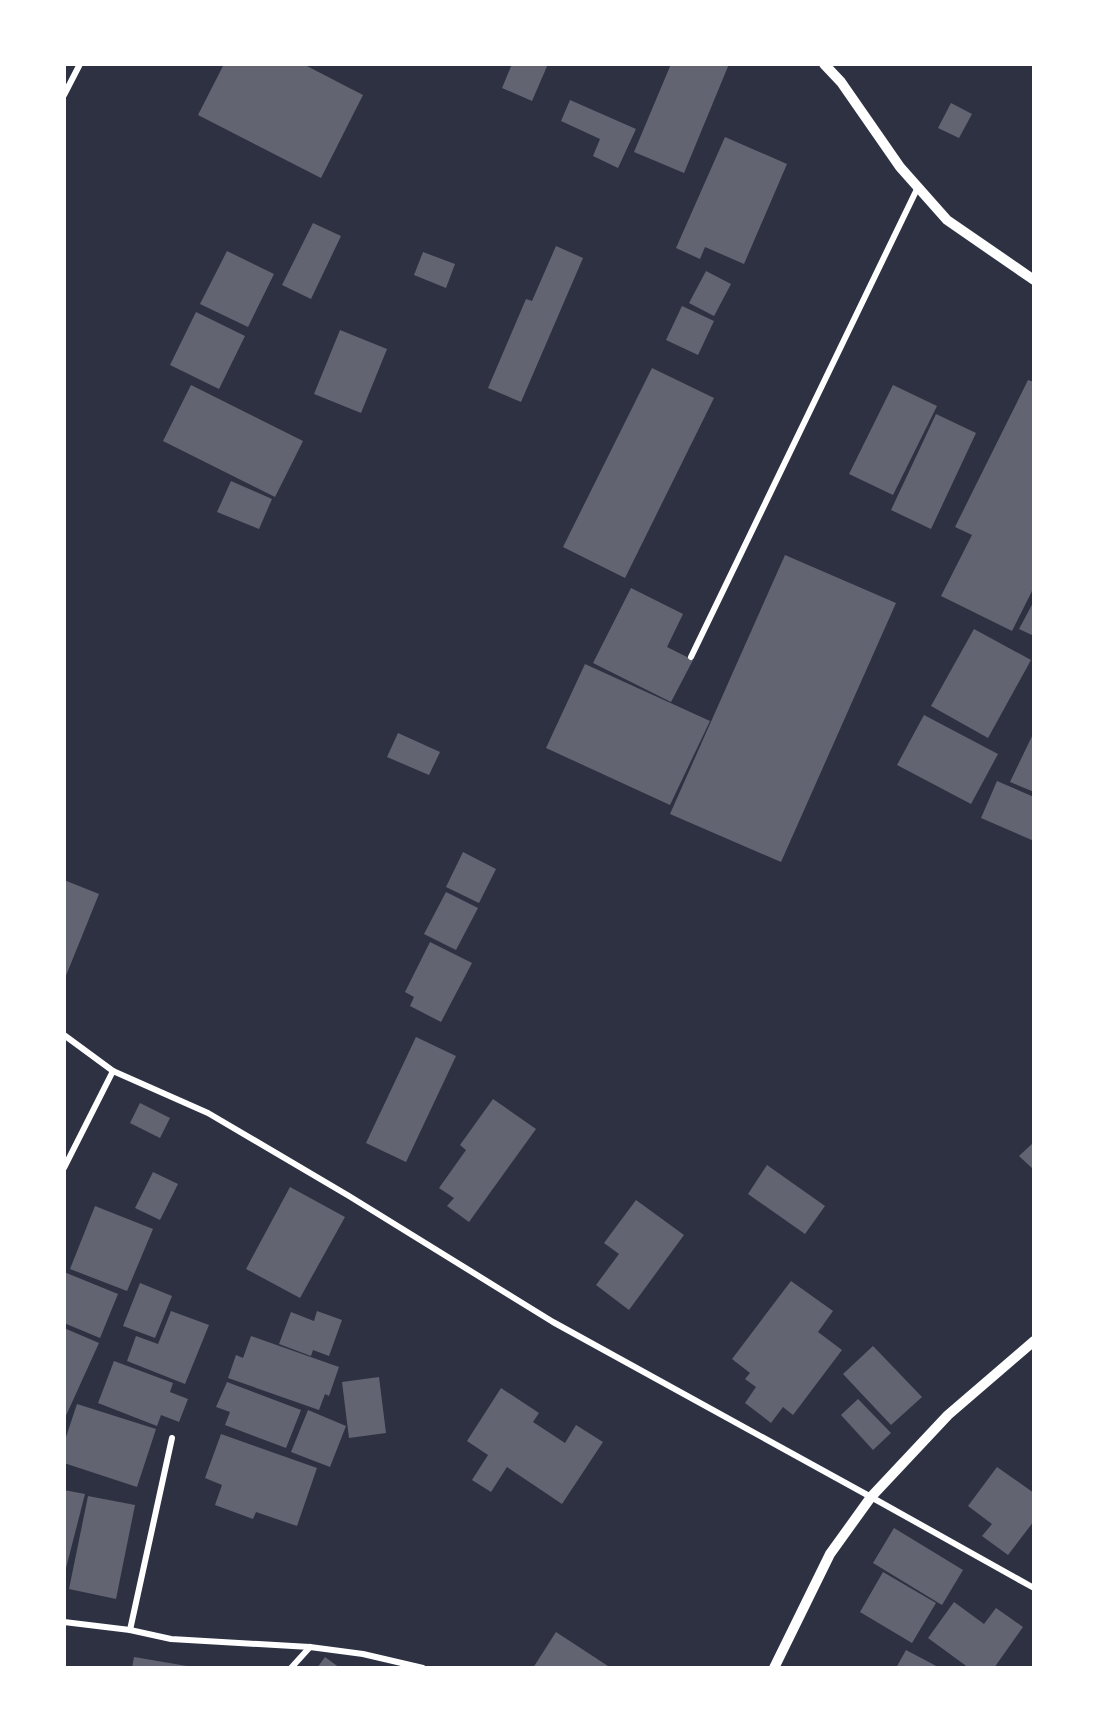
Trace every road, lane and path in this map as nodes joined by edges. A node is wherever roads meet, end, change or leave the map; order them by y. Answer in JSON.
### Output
{"nodes":[{"id":1,"x":80,"y":64,"type":"edge"},
{"id":2,"x":824,"y":64,"type":"edge"},
{"id":3,"x":64,"y":95,"type":"edge"},
{"id":4,"x":918,"y":187,"type":"junction"},
{"id":5,"x":1034,"y":280,"type":"edge"},
{"id":6,"x":690,"y":657,"type":"dead end"},
{"id":7,"x":64,"y":1035,"type":"edge"},
{"id":8,"x":112,"y":1071,"type":"junction"},
{"id":9,"x":64,"y":1168,"type":"edge"},
{"id":10,"x":1034,"y":1341,"type":"edge"},
{"id":11,"x":172,"y":1438,"type":"dead end"},
{"id":12,"x":871,"y":1497,"type":"junction"},
{"id":13,"x":1034,"y":1588,"type":"edge"},
{"id":14,"x":64,"y":1622,"type":"edge"},
{"id":15,"x":130,"y":1630,"type":"junction"},
{"id":16,"x":310,"y":1647,"type":"junction"},
{"id":17,"x":291,"y":1668,"type":"edge"},
{"id":18,"x":423,"y":1668,"type":"edge"},
{"id":19,"x":774,"y":1668,"type":"edge"}],
"edges":[{"from":1,"to":3,"type":"street"},
{"from":2,"to":4,"type":"street"},
{"from":4,"to":5,"type":"street"},
{"from":4,"to":6,"type":"street"},
{"from":7,"to":8,"type":"street"},
{"from":8,"to":9,"type":"street"},
{"from":8,"to":12,"type":"street"},
{"from":10,"to":12,"type":"street"},
{"from":11,"to":15,"type":"street"},
{"from":12,"to":13,"type":"street"},
{"from":12,"to":19,"type":"street"},
{"from":14,"to":15,"type":"street"},
{"from":15,"to":16,"type":"street"},
{"from":16,"to":17,"type":"street"},
{"from":16,"to":18,"type":"street"}]}
